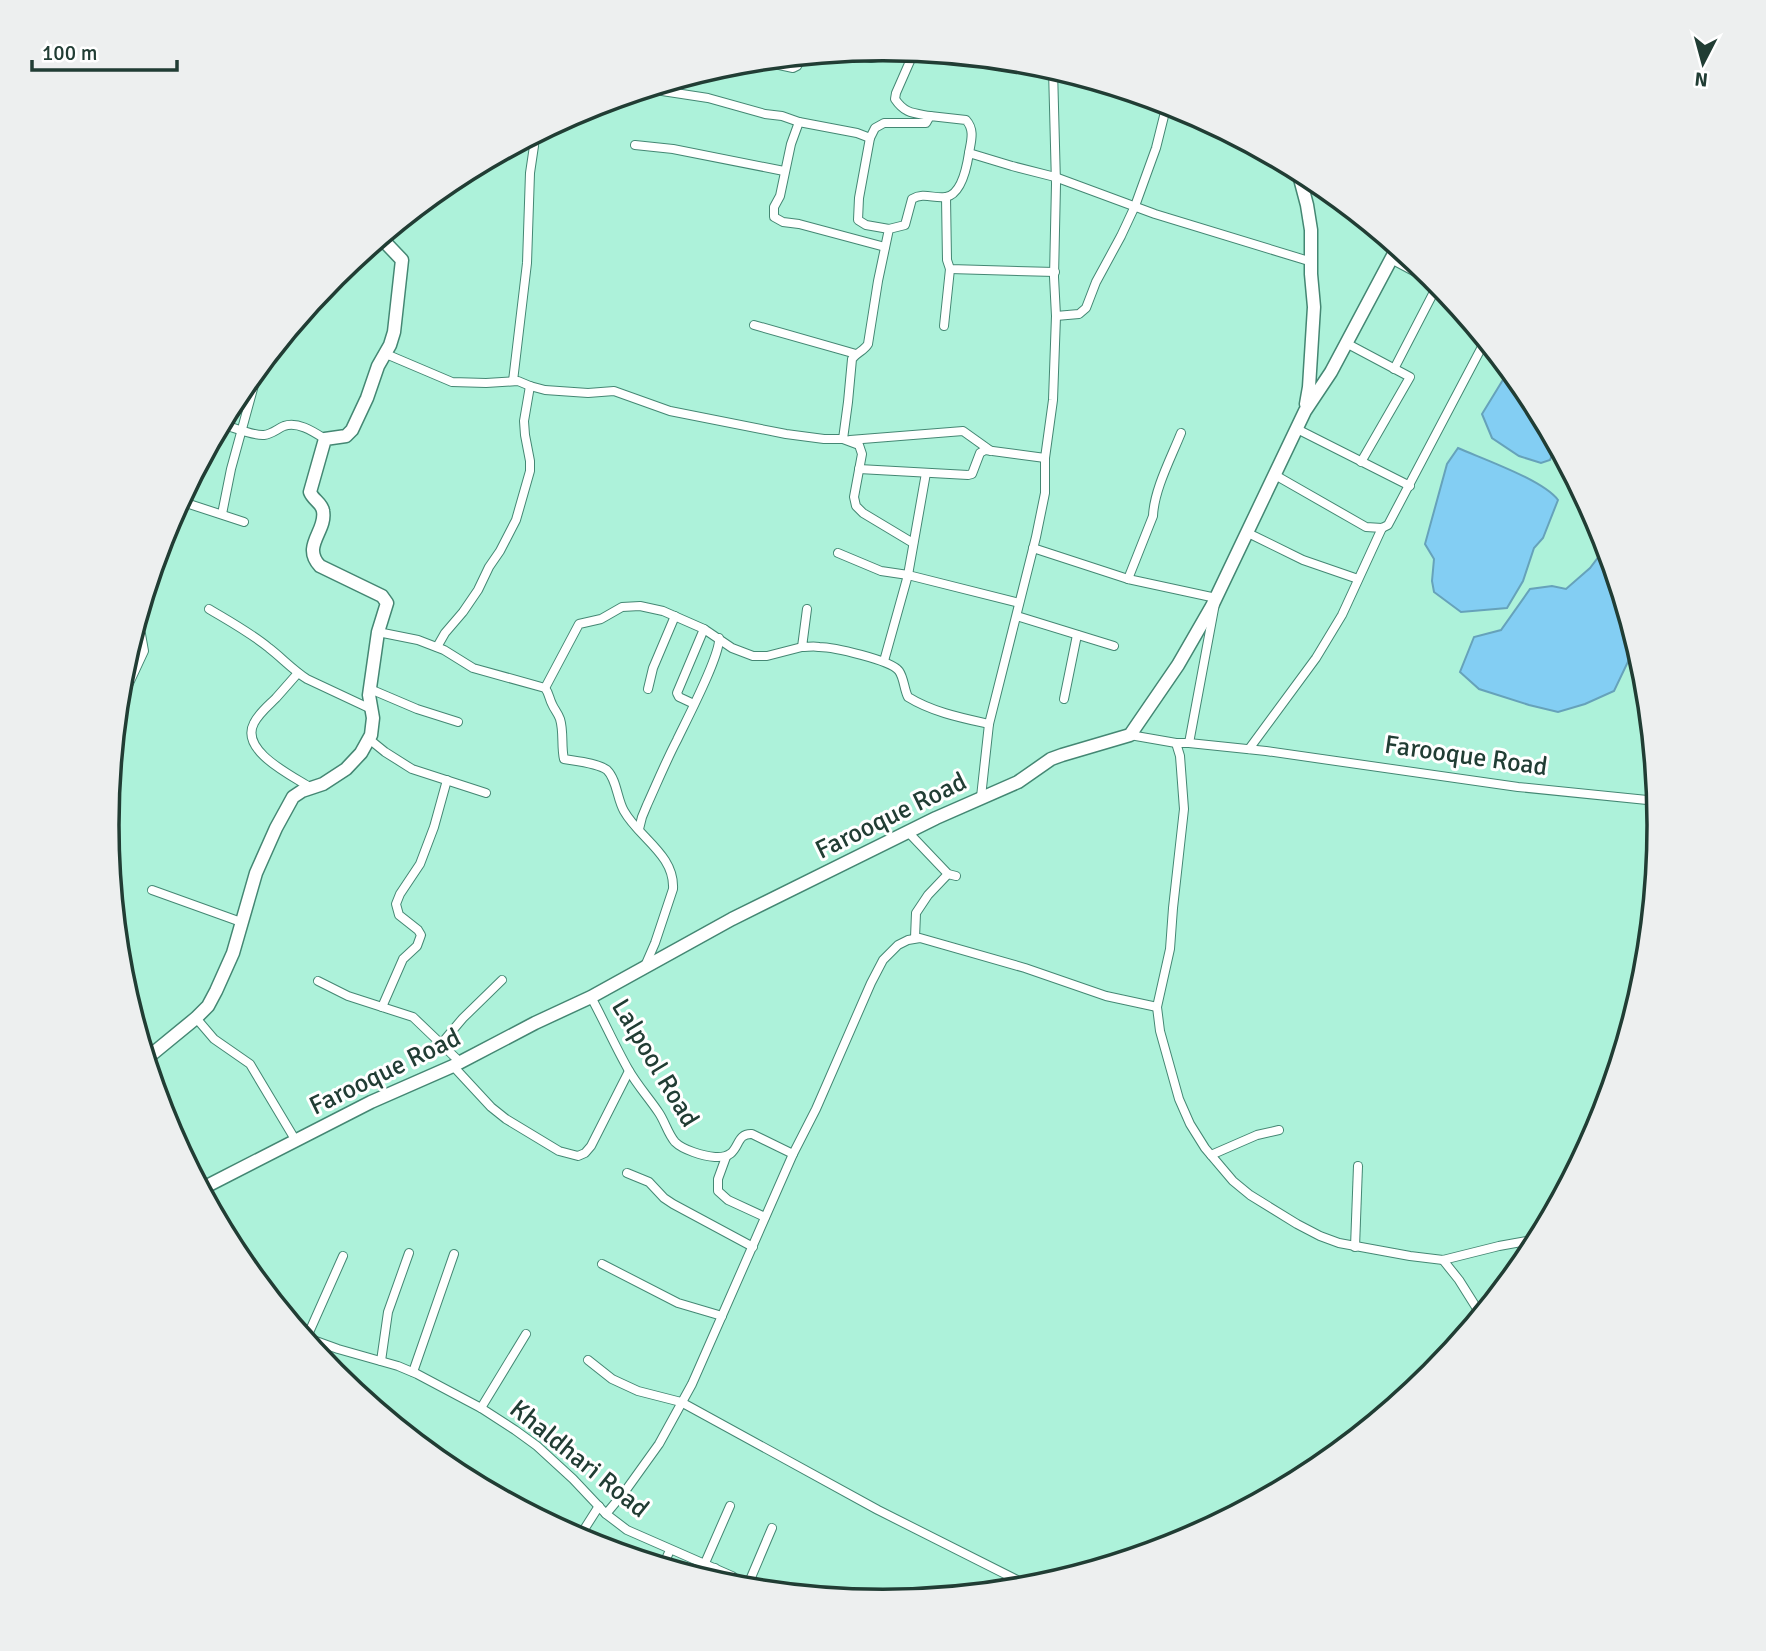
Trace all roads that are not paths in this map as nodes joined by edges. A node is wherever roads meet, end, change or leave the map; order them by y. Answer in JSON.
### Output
{"nodes":[{"id":1,"x":910,"y":62,"type":"edge"},
{"id":2,"x":1054,"y":81,"type":"edge"},
{"id":3,"x":669,"y":92,"type":"edge"},
{"id":4,"x":1164,"y":115,"type":"edge"},
{"id":5,"x":930,"y":116,"type":"junction"},
{"id":6,"x":799,"y":122,"type":"junction"},
{"id":7,"x":870,"y":138,"type":"junction"},
{"id":8,"x":635,"y":145,"type":"dead end"},
{"id":9,"x":534,"y":146,"type":"dead end"},
{"id":10,"x":969,"y":153,"type":"junction"},
{"id":11,"x":784,"y":171,"type":"junction"},
{"id":12,"x":1055,"y":177,"type":"junction"},
{"id":13,"x":1302,"y":186,"type":"edge"},
{"id":14,"x":946,"y":197,"type":"junction"},
{"id":15,"x":1135,"y":206,"type":"junction"},
{"id":16,"x":889,"y":229,"type":"junction"},
{"id":17,"x":387,"y":244,"type":"edge"},
{"id":18,"x":885,"y":247,"type":"junction"},
{"id":19,"x":1393,"y":256,"type":"edge"},
{"id":20,"x":1312,"y":262,"type":"junction"},
{"id":21,"x":950,"y":269,"type":"junction"},
{"id":22,"x":1055,"y":272,"type":"junction"},
{"id":23,"x":1432,"y":295,"type":"edge"},
{"id":24,"x":1056,"y":316,"type":"junction"},
{"id":25,"x":754,"y":325,"type":"dead end"},
{"id":26,"x":944,"y":326,"type":"dead end"},
{"id":27,"x":1346,"y":343,"type":"junction"},
{"id":28,"x":1481,"y":350,"type":"edge"},
{"id":29,"x":386,"y":354,"type":"junction"},
{"id":30,"x":856,"y":354,"type":"junction"},
{"id":31,"x":1394,"y":369,"type":"junction"},
{"id":32,"x":513,"y":381,"type":"junction"},
{"id":33,"x":530,"y":386,"type":"junction"},
{"id":34,"x":252,"y":396,"type":"edge"},
{"id":35,"x":1305,"y":411,"type":"junction"},
{"id":36,"x":231,"y":427,"type":"edge"},
{"id":37,"x":1297,"y":429,"type":"junction"},
{"id":38,"x":243,"y":430,"type":"junction"},
{"id":39,"x":1181,"y":433,"type":"dead end"},
{"id":40,"x":325,"y":439,"type":"junction"},
{"id":41,"x":845,"y":440,"type":"junction"},
{"id":42,"x":991,"y":451,"type":"junction"},
{"id":43,"x":1045,"y":458,"type":"junction"},
{"id":44,"x":1361,"y":462,"type":"junction"},
{"id":45,"x":859,"y":469,"type":"junction"},
{"id":46,"x":926,"y":473,"type":"junction"},
{"id":47,"x":1275,"y":475,"type":"junction"},
{"id":48,"x":1410,"y":486,"type":"junction"},
{"id":49,"x":190,"y":504,"type":"edge"},
{"id":50,"x":222,"y":514,"type":"junction"},
{"id":51,"x":244,"y":522,"type":"dead end"},
{"id":52,"x":1382,"y":528,"type":"junction"},
{"id":53,"x":1248,"y":533,"type":"junction"},
{"id":54,"x":913,"y":542,"type":"junction"},
{"id":55,"x":1033,"y":548,"type":"junction"},
{"id":56,"x":838,"y":553,"type":"dead end"},
{"id":57,"x":908,"y":575,"type":"junction"},
{"id":58,"x":1128,"y":579,"type":"junction"},
{"id":59,"x":1358,"y":579,"type":"junction"},
{"id":60,"x":1216,"y":598,"type":"junction"},
{"id":61,"x":1019,"y":603,"type":"junction"},
{"id":62,"x":209,"y":609,"type":"dead end"},
{"id":63,"x":807,"y":609,"type":"dead end"},
{"id":64,"x":674,"y":616,"type":"junction"},
{"id":65,"x":1017,"y":616,"type":"junction"},
{"id":66,"x":704,"y":629,"type":"junction"},
{"id":67,"x":378,"y":632,"type":"junction"},
{"id":68,"x":1077,"y":635,"type":"junction"},
{"id":69,"x":142,"y":638,"type":"edge"},
{"id":70,"x":719,"y":638,"type":"junction"},
{"id":71,"x":1114,"y":646,"type":"dead end"},
{"id":72,"x":437,"y":647,"type":"junction"},
{"id":73,"x":802,"y":647,"type":"junction"},
{"id":74,"x":884,"y":661,"type":"junction"},
{"id":75,"x":134,"y":673,"type":"edge"},
{"id":76,"x":298,"y":673,"type":"junction"},
{"id":77,"x":545,"y":688,"type":"junction"},
{"id":78,"x":370,"y":689,"type":"junction"},
{"id":79,"x":648,"y":689,"type":"dead end"},
{"id":80,"x":1064,"y":699,"type":"dead end"},
{"id":81,"x":694,"y":704,"type":"junction"},
{"id":82,"x":371,"y":709,"type":"junction"},
{"id":83,"x":458,"y":722,"type":"dead end"},
{"id":84,"x":989,"y":724,"type":"junction"},
{"id":85,"x":1130,"y":735,"type":"junction"},
{"id":86,"x":369,"y":739,"type":"junction"},
{"id":87,"x":1176,"y":743,"type":"junction"},
{"id":88,"x":1189,"y":743,"type":"junction"},
{"id":89,"x":1249,"y":749,"type":"junction"},
{"id":90,"x":447,"y":780,"type":"junction"},
{"id":91,"x":311,"y":788,"type":"junction"},
{"id":92,"x":486,"y":793,"type":"dead end"},
{"id":93,"x":981,"y":797,"type":"junction"},
{"id":94,"x":1646,"y":800,"type":"edge"},
{"id":95,"x":639,"y":829,"type":"junction"},
{"id":96,"x":908,"y":832,"type":"junction"},
{"id":97,"x":152,"y":890,"type":"dead end"},
{"id":98,"x":242,"y":922,"type":"junction"},
{"id":99,"x":915,"y":938,"type":"junction"},
{"id":100,"x":644,"y":969,"type":"junction"},
{"id":101,"x":318,"y":981,"type":"dead end"},
{"id":102,"x":502,"y":981,"type":"dead end"},
{"id":103,"x":591,"y":997,"type":"junction"},
{"id":104,"x":382,"y":1007,"type":"junction"},
{"id":105,"x":1157,"y":1007,"type":"junction"},
{"id":106,"x":196,"y":1018,"type":"junction"},
{"id":107,"x":441,"y":1044,"type":"junction"},
{"id":108,"x":154,"y":1053,"type":"edge"},
{"id":109,"x":456,"y":1064,"type":"junction"},
{"id":110,"x":629,"y":1070,"type":"junction"},
{"id":111,"x":1279,"y":1130,"type":"dead end"},
{"id":112,"x":296,"y":1141,"type":"junction"},
{"id":113,"x":793,"y":1154,"type":"junction"},
{"id":114,"x":1211,"y":1155,"type":"junction"},
{"id":115,"x":726,"y":1157,"type":"junction"},
{"id":116,"x":1357,"y":1166,"type":"dead end"},
{"id":117,"x":627,"y":1173,"type":"dead end"},
{"id":118,"x":209,"y":1185,"type":"edge"},
{"id":119,"x":765,"y":1216,"type":"junction"},
{"id":120,"x":1523,"y":1242,"type":"edge"},
{"id":121,"x":753,"y":1247,"type":"junction"},
{"id":122,"x":1355,"y":1247,"type":"junction"},
{"id":123,"x":409,"y":1253,"type":"dead end"},
{"id":124,"x":454,"y":1254,"type":"dead end"},
{"id":125,"x":343,"y":1256,"type":"dead end"},
{"id":126,"x":1443,"y":1260,"type":"junction"},
{"id":127,"x":602,"y":1264,"type":"dead end"},
{"id":128,"x":1476,"y":1307,"type":"edge"},
{"id":129,"x":722,"y":1316,"type":"junction"},
{"id":130,"x":308,"y":1329,"type":"edge"},
{"id":131,"x":526,"y":1334,"type":"dead end"},
{"id":132,"x":321,"y":1343,"type":"edge"},
{"id":133,"x":588,"y":1360,"type":"dead end"},
{"id":134,"x":382,"y":1361,"type":"junction"},
{"id":135,"x":413,"y":1372,"type":"junction"},
{"id":136,"x":681,"y":1402,"type":"junction"},
{"id":137,"x":481,"y":1408,"type":"junction"},
{"id":138,"x":599,"y":1506,"type":"junction"},
{"id":139,"x":730,"y":1506,"type":"dead end"},
{"id":140,"x":606,"y":1514,"type":"junction"},
{"id":141,"x":772,"y":1528,"type":"dead end"},
{"id":142,"x":584,"y":1529,"type":"edge"},
{"id":143,"x":670,"y":1550,"type":"junction"},
{"id":144,"x":666,"y":1558,"type":"edge"},
{"id":145,"x":705,"y":1563,"type":"junction"},
{"id":146,"x":715,"y":1568,"type":"joint"},
{"id":147,"x":726,"y":1573,"type":"edge"},
{"id":148,"x":752,"y":1578,"type":"edge"},
{"id":149,"x":1013,"y":1578,"type":"edge"}],
"edges":[{"from":1,"to":5,"type":"street"},
{"from":2,"to":12,"type":"street"},
{"from":3,"to":6,"type":"street"},
{"from":4,"to":15,"type":"street"},
{"from":5,"to":7,"type":"street"},
{"from":5,"to":10,"type":"street"},
{"from":6,"to":7,"type":"street"},
{"from":6,"to":11,"type":"street"},
{"from":7,"to":16,"type":"street"},
{"from":8,"to":11,"type":"street"},
{"from":9,"to":32,"type":"street"},
{"from":10,"to":12,"type":"street"},
{"from":10,"to":14,"type":"street"},
{"from":11,"to":18,"type":"street"},
{"from":12,"to":15,"type":"street"},
{"from":12,"to":22,"type":"street"},
{"from":13,"to":20,"type":"main road"},
{"from":14,"to":16,"type":"street"},
{"from":14,"to":21,"type":"street"},
{"from":15,"to":20,"type":"street"},
{"from":15,"to":24,"type":"street"},
{"from":16,"to":18,"type":"street"},
{"from":17,"to":29,"type":"main road"},
{"from":18,"to":30,"type":"street"},
{"from":19,"to":27,"type":"main road"},
{"from":20,"to":35,"type":"main road"},
{"from":21,"to":22,"type":"street"},
{"from":21,"to":26,"type":"street"},
{"from":22,"to":24,"type":"street"},
{"from":23,"to":31,"type":"street"},
{"from":24,"to":43,"type":"street"},
{"from":25,"to":30,"type":"street"},
{"from":27,"to":31,"type":"street"},
{"from":27,"to":35,"type":"main road"},
{"from":28,"to":48,"type":"street"},
{"from":29,"to":32,"type":"street"},
{"from":29,"to":40,"type":"main road"},
{"from":30,"to":41,"type":"street"},
{"from":31,"to":44,"type":"street"},
{"from":32,"to":33,"type":"street"},
{"from":33,"to":41,"type":"street"},
{"from":33,"to":72,"type":"street"},
{"from":34,"to":38,"type":"street"},
{"from":35,"to":37,"type":"main road"},
{"from":36,"to":38,"type":"street"},
{"from":37,"to":44,"type":"street"},
{"from":37,"to":47,"type":"main road"},
{"from":38,"to":40,"type":"street"},
{"from":38,"to":50,"type":"street"},
{"from":39,"to":58,"type":"street"},
{"from":40,"to":67,"type":"main road"},
{"from":41,"to":42,"type":"street"},
{"from":41,"to":45,"type":"street"},
{"from":42,"to":43,"type":"street"},
{"from":42,"to":46,"type":"street"},
{"from":43,"to":55,"type":"street"},
{"from":44,"to":48,"type":"street"},
{"from":45,"to":46,"type":"street"},
{"from":45,"to":54,"type":"street"},
{"from":46,"to":54,"type":"street"},
{"from":47,"to":52,"type":"street"},
{"from":47,"to":53,"type":"main road"},
{"from":48,"to":52,"type":"street"},
{"from":49,"to":50,"type":"street"},
{"from":50,"to":51,"type":"street"},
{"from":52,"to":59,"type":"street"},
{"from":53,"to":59,"type":"street"},
{"from":53,"to":60,"type":"main road"},
{"from":54,"to":57,"type":"street"},
{"from":55,"to":58,"type":"street"},
{"from":55,"to":61,"type":"street"},
{"from":56,"to":57,"type":"street"},
{"from":57,"to":61,"type":"street"},
{"from":57,"to":74,"type":"street"},
{"from":58,"to":60,"type":"street"},
{"from":59,"to":89,"type":"street"},
{"from":60,"to":85,"type":"main road"},
{"from":60,"to":88,"type":"street"},
{"from":61,"to":65,"type":"street"},
{"from":62,"to":76,"type":"street"},
{"from":63,"to":73,"type":"street"},
{"from":64,"to":66,"type":"street"},
{"from":64,"to":77,"type":"street"},
{"from":64,"to":79,"type":"street"},
{"from":65,"to":68,"type":"street"},
{"from":65,"to":84,"type":"street"},
{"from":66,"to":70,"type":"street"},
{"from":66,"to":81,"type":"street"},
{"from":67,"to":72,"type":"street"},
{"from":67,"to":78,"type":"main road"},
{"from":68,"to":71,"type":"street"},
{"from":68,"to":80,"type":"street"},
{"from":69,"to":75,"type":"street"},
{"from":70,"to":73,"type":"street"},
{"from":70,"to":81,"type":"street"},
{"from":72,"to":77,"type":"street"},
{"from":73,"to":74,"type":"street"},
{"from":74,"to":84,"type":"street"},
{"from":76,"to":82,"type":"street"},
{"from":76,"to":91,"type":"street"},
{"from":77,"to":95,"type":"street"},
{"from":78,"to":82,"type":"main road"},
{"from":78,"to":83,"type":"street"},
{"from":81,"to":95,"type":"street"},
{"from":82,"to":86,"type":"main road"},
{"from":84,"to":93,"type":"street"},
{"from":85,"to":87,"type":"street","name":"Farooque Road"},
{"from":85,"to":93,"type":"main road","name":"Farooque Road"},
{"from":86,"to":90,"type":"street"},
{"from":86,"to":91,"type":"main road"},
{"from":87,"to":88,"type":"street","name":"Farooque Road"},
{"from":87,"to":105,"type":"street"},
{"from":88,"to":89,"type":"street","name":"Farooque Road"},
{"from":89,"to":94,"type":"street","name":"Farooque Road"},
{"from":90,"to":92,"type":"street"},
{"from":90,"to":104,"type":"street"},
{"from":91,"to":98,"type":"main road"},
{"from":93,"to":96,"type":"main road","name":"Farooque Road"},
{"from":95,"to":100,"type":"street"},
{"from":96,"to":99,"type":"street"},
{"from":96,"to":100,"type":"main road","name":"Farooque Road"},
{"from":97,"to":98,"type":"street"},
{"from":98,"to":106,"type":"main road"},
{"from":99,"to":105,"type":"street"},
{"from":99,"to":113,"type":"street"},
{"from":100,"to":103,"type":"main road","name":"Farooque Road"},
{"from":101,"to":104,"type":"street"},
{"from":102,"to":107,"type":"street"},
{"from":103,"to":109,"type":"main road","name":"Farooque Road"},
{"from":103,"to":110,"type":"street","name":"Lalpool Road"},
{"from":104,"to":107,"type":"street"},
{"from":105,"to":114,"type":"street"},
{"from":106,"to":108,"type":"main road"},
{"from":106,"to":112,"type":"street"},
{"from":107,"to":109,"type":"street"},
{"from":109,"to":110,"type":"street"},
{"from":109,"to":112,"type":"main road","name":"Farooque Road"},
{"from":110,"to":115,"type":"street","name":"Lalpool Road"},
{"from":111,"to":114,"type":"street"},
{"from":112,"to":118,"type":"main road","name":"Farooque Road"},
{"from":113,"to":115,"type":"street"},
{"from":113,"to":119,"type":"street"},
{"from":114,"to":122,"type":"street"},
{"from":115,"to":119,"type":"street"},
{"from":116,"to":122,"type":"street"},
{"from":117,"to":121,"type":"street"},
{"from":119,"to":121,"type":"street"},
{"from":120,"to":126,"type":"street"},
{"from":121,"to":129,"type":"street"},
{"from":122,"to":126,"type":"street"},
{"from":123,"to":134,"type":"street"},
{"from":124,"to":135,"type":"street"},
{"from":125,"to":130,"type":"street"},
{"from":126,"to":128,"type":"street"},
{"from":127,"to":129,"type":"street"},
{"from":129,"to":136,"type":"street"},
{"from":131,"to":137,"type":"street"},
{"from":132,"to":134,"type":"street","name":"Khaldhari Road"},
{"from":133,"to":136,"type":"street"},
{"from":134,"to":135,"type":"street","name":"Khaldhari Road"},
{"from":135,"to":137,"type":"street","name":"Khaldhari Road"},
{"from":136,"to":140,"type":"street"},
{"from":136,"to":149,"type":"street"},
{"from":137,"to":138,"type":"street","name":"Khaldhari Road"},
{"from":138,"to":140,"type":"street","name":"Khaldhari Road"},
{"from":138,"to":142,"type":"street"},
{"from":139,"to":145,"type":"street"},
{"from":140,"to":143,"type":"street","name":"Khaldhari Road"},
{"from":141,"to":148,"type":"street"},
{"from":143,"to":144,"type":"street"},
{"from":143,"to":145,"type":"street","name":"Khaldhari Road"},
{"from":145,"to":146,"type":"street","name":"Khaldhari Road"},
{"from":146,"to":147,"type":"street","name":"Khaldhari Road"}]}
